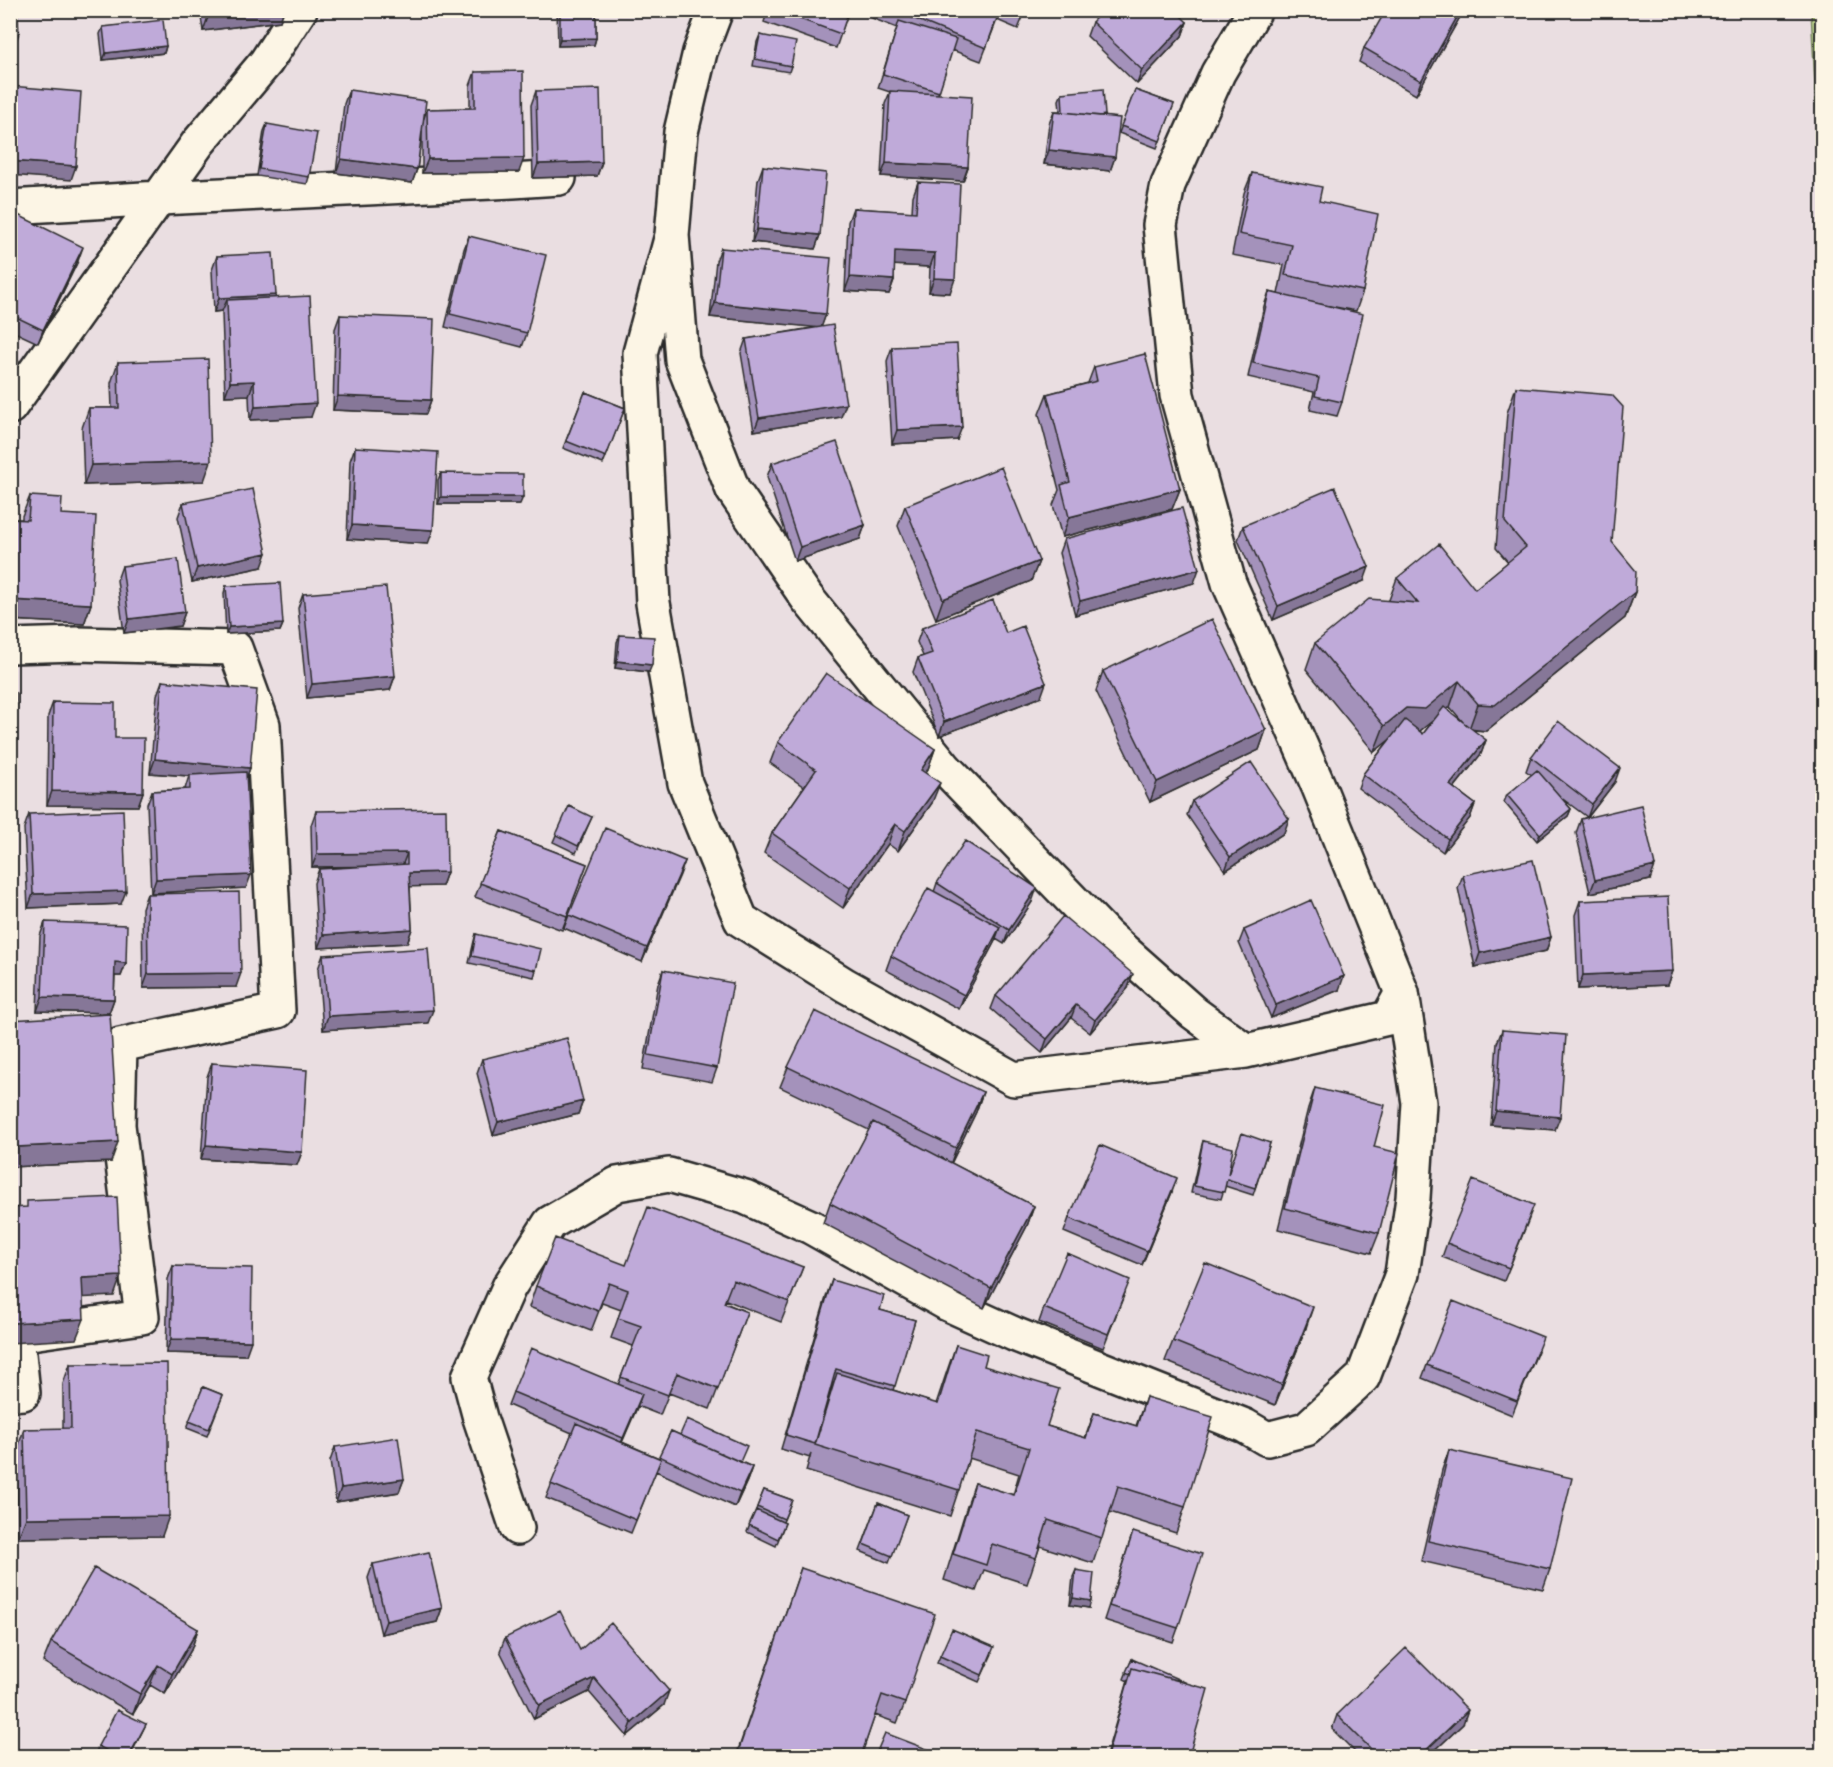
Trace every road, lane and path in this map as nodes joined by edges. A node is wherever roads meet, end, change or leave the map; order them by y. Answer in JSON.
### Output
{"nodes":[{"id":1,"x":300,"y":10,"type":"edge"},
{"id":2,"x":716,"y":10,"type":"edge"},
{"id":3,"x":1255,"y":10,"type":"edge"},
{"id":4,"x":559,"y":178,"type":"edge"},
{"id":5,"x":160,"y":198,"type":"junction"},
{"id":6,"x":10,"y":207,"type":"edge"},
{"id":7,"x":672,"y":235,"type":"junction"},
{"id":8,"x":10,"y":407,"type":"edge"},
{"id":9,"x":10,"y":646,"type":"edge"},
{"id":10,"x":1402,"y":993,"type":"junction"},
{"id":11,"x":1246,"y":1051,"type":"junction"},
{"id":12,"x":10,"y":1394,"type":"edge"},
{"id":13,"x":517,"y":1528,"type":"dead end"}],
"edges":[{"from":1,"to":5,"type":"street"},
{"from":2,"to":7,"type":"street"},
{"from":3,"to":10,"type":"street"},
{"from":4,"to":5,"type":"street"},
{"from":5,"to":6,"type":"street"},
{"from":5,"to":8,"type":"street"},
{"from":7,"to":11,"type":"street"},
{"from":7,"to":11,"type":"street"},
{"from":9,"to":12,"type":"street"},
{"from":10,"to":11,"type":"street"},
{"from":10,"to":13,"type":"street"}]}
